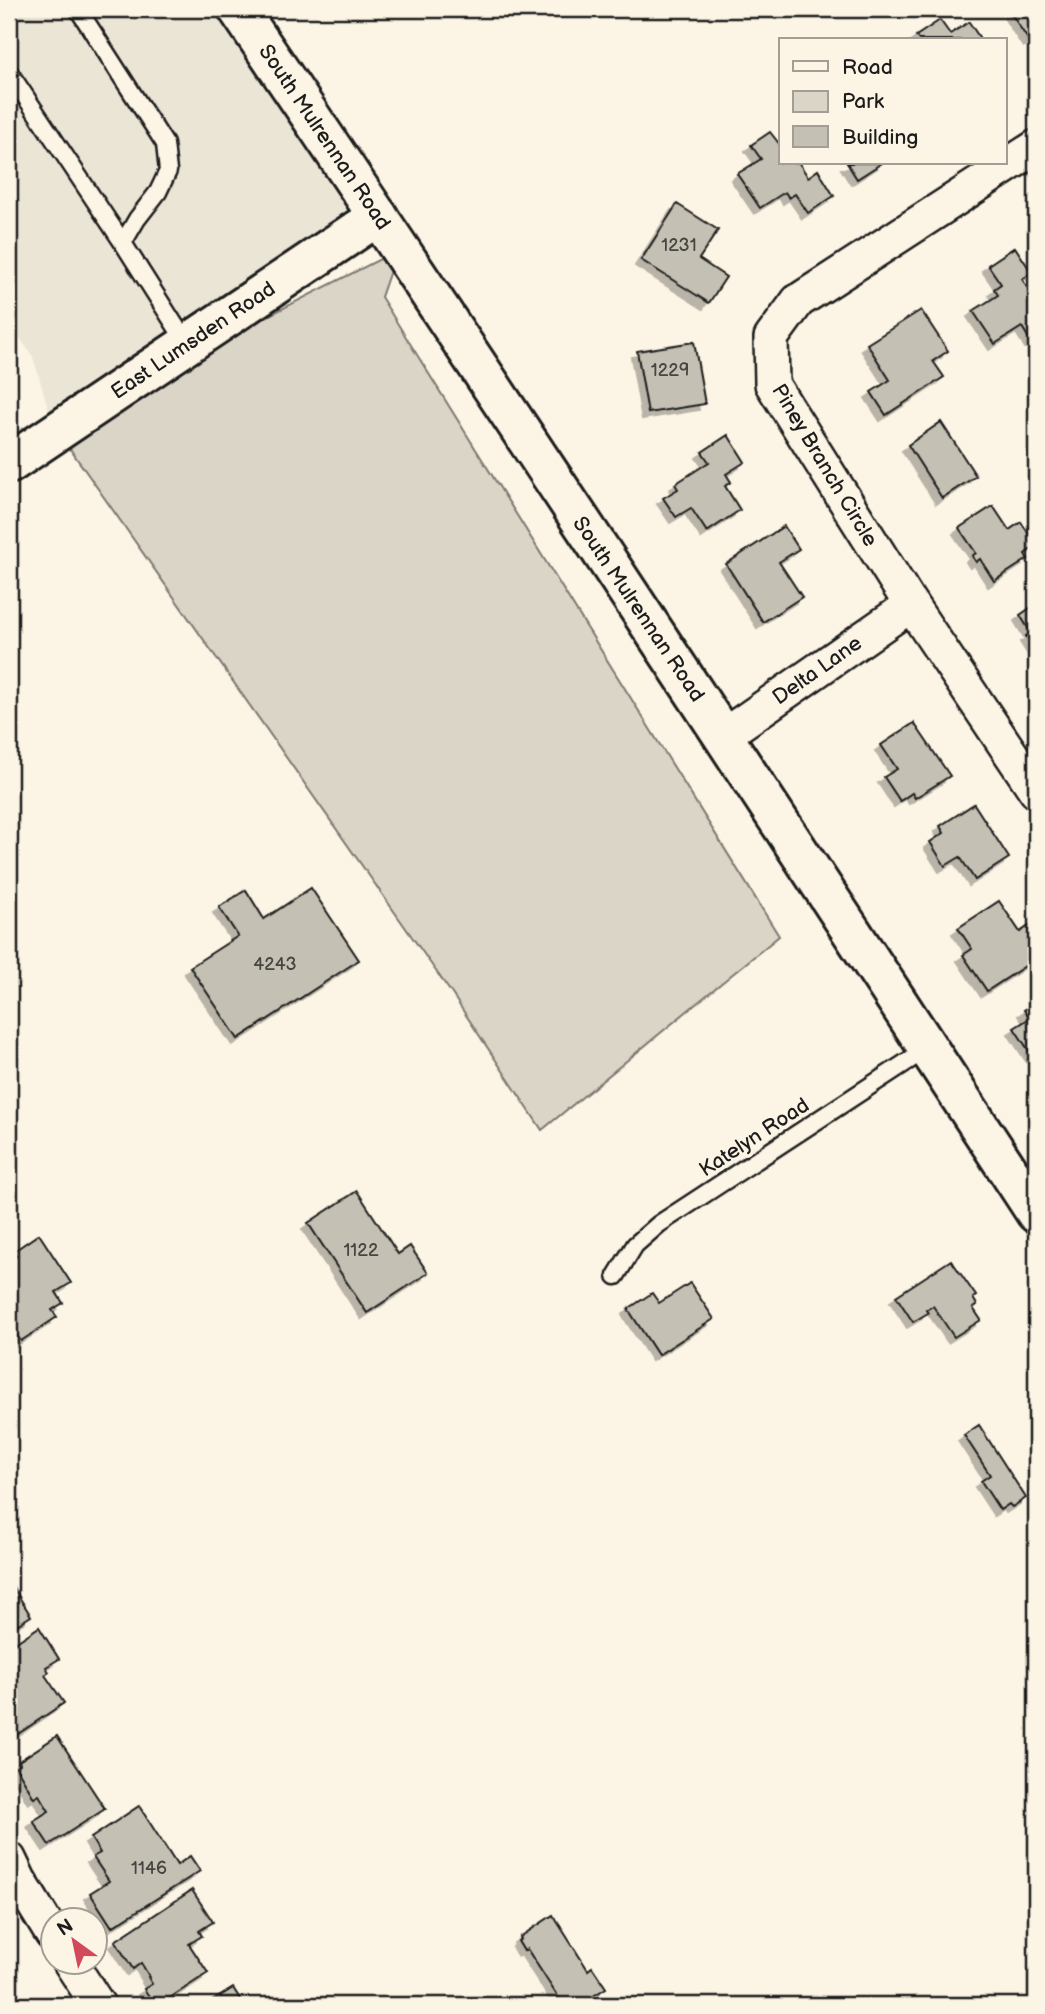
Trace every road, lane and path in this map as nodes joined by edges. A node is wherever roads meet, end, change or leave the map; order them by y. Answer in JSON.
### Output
{"nodes":[{"id":1,"x":78,"y":9,"type":"edge"},
{"id":2,"x":238,"y":9,"type":"edge"},
{"id":3,"x":9,"y":72,"type":"edge"},
{"id":4,"x":1036,"y":147,"type":"edge"},
{"id":5,"x":378,"y":216,"type":"junction"},
{"id":6,"x":123,"y":243,"type":"junction"},
{"id":7,"x":187,"y":344,"type":"junction"},
{"id":8,"x":9,"y":464,"type":"edge"},
{"id":9,"x":911,"y":605,"type":"junction"},
{"id":10,"x":723,"y":736,"type":"junction"},
{"id":11,"x":1036,"y":791,"type":"edge"},
{"id":12,"x":928,"y":1048,"type":"junction"},
{"id":13,"x":1036,"y":1213,"type":"edge"},
{"id":14,"x":617,"y":1276,"type":"dead end"},
{"id":15,"x":9,"y":1859,"type":"edge"},
{"id":16,"x":38,"y":1911,"type":"edge"},
{"id":17,"x":79,"y":1976,"type":"edge"},
{"id":18,"x":98,"y":2005,"type":"edge"}],
"edges":[{"from":1,"to":6,"type":"lane"},
{"from":2,"to":5,"type":"street","name":"South Mulrennan Road"},
{"from":3,"to":6,"type":"lane"},
{"from":4,"to":9,"type":"street","name":"Piney Branch Circle"},
{"from":5,"to":7,"type":"street","name":"East Lumsden Road"},
{"from":5,"to":10,"type":"street","name":"South Mulrennan Road"},
{"from":6,"to":7,"type":"lane"},
{"from":7,"to":8,"type":"street","name":"East Lumsden Road"},
{"from":9,"to":10,"type":"street","name":"Delta Lane"},
{"from":9,"to":11,"type":"street","name":"Piney Branch Circle"},
{"from":10,"to":12,"type":"street","name":"South Mulrennan Road"},
{"from":12,"to":13,"type":"street","name":"South Mulrennan Road"},
{"from":12,"to":14,"type":"lane","name":"Katelyn Road"},
{"from":15,"to":16,"type":"street"},
{"from":17,"to":18,"type":"street"}]}
